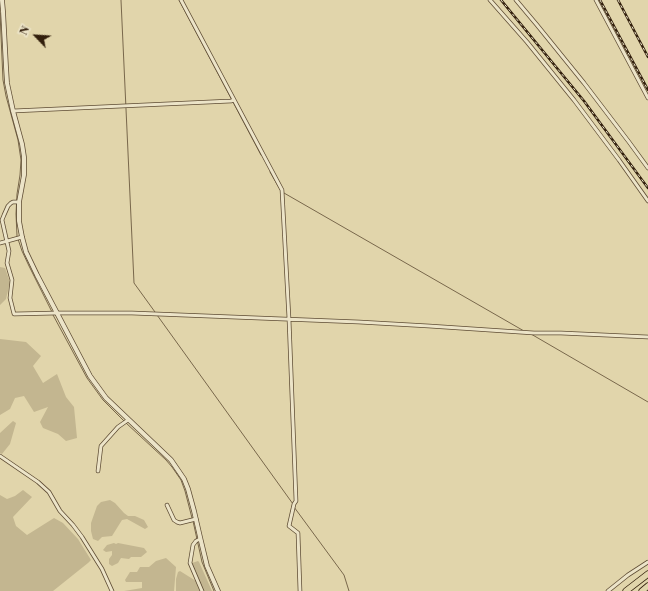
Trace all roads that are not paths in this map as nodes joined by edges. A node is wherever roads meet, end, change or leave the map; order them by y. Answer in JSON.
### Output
{"nodes":[{"id":1,"x":2,"y":0,"type":"edge"},
{"id":2,"x":181,"y":0,"type":"edge"},
{"id":3,"x":490,"y":0,"type":"edge"},
{"id":4,"x":516,"y":0,"type":"edge"},
{"id":5,"x":596,"y":0,"type":"edge"},
{"id":6,"x":648,"y":98,"type":"edge"},
{"id":7,"x":234,"y":100,"type":"junction"},
{"id":8,"x":13,"y":111,"type":"junction"},
{"id":9,"x":648,"y":168,"type":"edge"},
{"id":10,"x":648,"y":201,"type":"edge"},
{"id":11,"x":19,"y":202,"type":"junction"},
{"id":12,"x":22,"y":237,"type":"junction"},
{"id":13,"x":7,"y":241,"type":"junction"},
{"id":14,"x":0,"y":243,"type":"edge"},
{"id":15,"x":57,"y":313,"type":"junction"},
{"id":16,"x":289,"y":319,"type":"junction"},
{"id":17,"x":648,"y":337,"type":"edge"},
{"id":18,"x":128,"y":420,"type":"junction"},
{"id":19,"x":0,"y":456,"type":"edge"},
{"id":20,"x":98,"y":471,"type":"dead end"},
{"id":21,"x":167,"y":505,"type":"dead end"},
{"id":22,"x":196,"y":519,"type":"junction"},
{"id":23,"x":200,"y":539,"type":"junction"},
{"id":24,"x":648,"y":562,"type":"edge"},
{"id":25,"x":648,"y":574,"type":"edge"},
{"id":26,"x":648,"y":586,"type":"edge"},
{"id":27,"x":112,"y":591,"type":"edge"},
{"id":28,"x":202,"y":591,"type":"edge"},
{"id":29,"x":217,"y":591,"type":"edge"},
{"id":30,"x":300,"y":591,"type":"edge"},
{"id":31,"x":608,"y":591,"type":"edge"},
{"id":32,"x":626,"y":591,"type":"edge"},
{"id":33,"x":642,"y":591,"type":"edge"}],
"edges":[{"from":1,"to":8,"type":"street"},
{"from":2,"to":7,"type":"street"},
{"from":3,"to":10,"type":"street"},
{"from":4,"to":9,"type":"street"},
{"from":5,"to":6,"type":"street"},
{"from":7,"to":8,"type":"street"},
{"from":7,"to":16,"type":"street"},
{"from":8,"to":11,"type":"street"},
{"from":11,"to":12,"type":"street"},
{"from":11,"to":13,"type":"street"},
{"from":12,"to":13,"type":"street"},
{"from":12,"to":15,"type":"street"},
{"from":13,"to":14,"type":"street"},
{"from":13,"to":15,"type":"street"},
{"from":15,"to":16,"type":"street"},
{"from":15,"to":18,"type":"street"},
{"from":16,"to":17,"type":"street"},
{"from":16,"to":30,"type":"street"},
{"from":18,"to":20,"type":"street"},
{"from":18,"to":22,"type":"street"},
{"from":19,"to":27,"type":"street"},
{"from":21,"to":22,"type":"street"},
{"from":22,"to":23,"type":"street"},
{"from":23,"to":28,"type":"street"},
{"from":23,"to":29,"type":"street"},
{"from":24,"to":31,"type":"street"},
{"from":25,"to":32,"type":"highway"},
{"from":26,"to":33,"type":"highway"}]}
